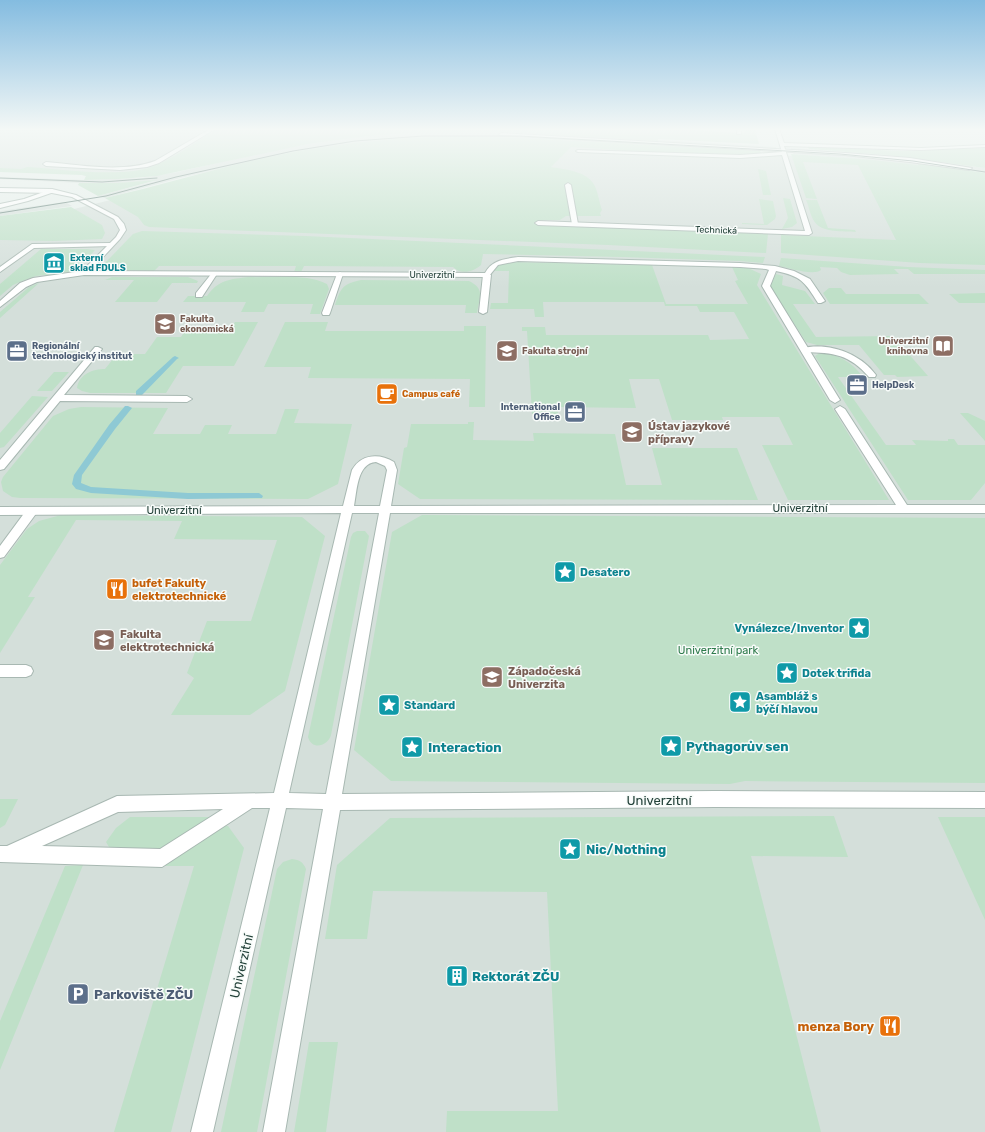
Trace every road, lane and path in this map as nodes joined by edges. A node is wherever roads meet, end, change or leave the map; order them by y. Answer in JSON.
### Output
{"nodes":[{"id":1,"x":793,"y":182,"type":"edge"},
{"id":2,"x":568,"y":185,"type":"dead end"},
{"id":3,"x":0,"y":186,"type":"edge"},
{"id":4,"x":0,"y":190,"type":"edge"},
{"id":5,"x":52,"y":191,"type":"junction"},
{"id":6,"x":0,"y":206,"type":"edge"},
{"id":7,"x":538,"y":223,"type":"dead end"},
{"id":8,"x":575,"y":224,"type":"junction"},
{"id":9,"x":110,"y":245,"type":"junction"},
{"id":10,"x":773,"y":269,"type":"junction"},
{"id":11,"x":0,"y":270,"type":"edge"},
{"id":12,"x":84,"y":273,"type":"junction"},
{"id":13,"x":214,"y":274,"type":"junction"},
{"id":14,"x":340,"y":274,"type":"junction"},
{"id":15,"x":487,"y":275,"type":"junction"},
{"id":16,"x":199,"y":295,"type":"dead end"},
{"id":17,"x":822,"y":301,"type":"dead end"},
{"id":18,"x":0,"y":305,"type":"edge"},
{"id":19,"x":483,"y":312,"type":"dead end"},
{"id":20,"x":326,"y":313,"type":"dead end"},
{"id":21,"x":98,"y":348,"type":"dead end"},
{"id":22,"x":805,"y":350,"type":"junction"},
{"id":23,"x":872,"y":375,"type":"dead end"},
{"id":24,"x":58,"y":398,"type":"junction"},
{"id":25,"x":187,"y":399,"type":"dead end"},
{"id":26,"x":0,"y":467,"type":"edge"},
{"id":27,"x":985,"y":499,"type":"edge"},
{"id":28,"x":903,"y":508,"type":"junction"},
{"id":29,"x":348,"y":509,"type":"junction"},
{"id":30,"x":384,"y":509,"type":"junction"},
{"id":31,"x":981,"y":509,"type":"edge"},
{"id":32,"x":0,"y":511,"type":"edge"},
{"id":33,"x":32,"y":511,"type":"junction"},
{"id":34,"x":0,"y":554,"type":"edge"},
{"id":35,"x":0,"y":671,"type":"edge"},
{"id":36,"x":26,"y":671,"type":"dead end"},
{"id":37,"x":253,"y":800,"type":"junction"},
{"id":38,"x":280,"y":800,"type":"junction"},
{"id":39,"x":985,"y":800,"type":"edge"},
{"id":40,"x":333,"y":802,"type":"junction"},
{"id":41,"x":4,"y":854,"type":"edge"},
{"id":42,"x":202,"y":1132,"type":"edge"},
{"id":43,"x":274,"y":1132,"type":"edge"}],
"edges":[{"from":1,"to":8,"type":"street","name":"Technická"},
{"from":2,"to":8,"type":"street"},
{"from":3,"to":5,"type":"street"},
{"from":4,"to":5,"type":"street"},
{"from":5,"to":6,"type":"street"},
{"from":5,"to":9,"type":"street"},
{"from":7,"to":8,"type":"street","name":"Technická"},
{"from":9,"to":11,"type":"street"},
{"from":9,"to":12,"type":"street"},
{"from":10,"to":15,"type":"street"},
{"from":10,"to":17,"type":"street"},
{"from":10,"to":22,"type":"street"},
{"from":12,"to":13,"type":"street","name":"Univerzitní"},
{"from":12,"to":18,"type":"street","name":"Univerzitní"},
{"from":13,"to":14,"type":"street","name":"Univerzitní"},
{"from":13,"to":16,"type":"street"},
{"from":14,"to":15,"type":"street","name":"Univerzitní"},
{"from":14,"to":20,"type":"street"},
{"from":15,"to":19,"type":"street"},
{"from":21,"to":24,"type":"street"},
{"from":22,"to":23,"type":"street"},
{"from":22,"to":28,"type":"street"},
{"from":24,"to":25,"type":"street"},
{"from":24,"to":26,"type":"street"},
{"from":27,"to":31,"type":"street","name":"Univerzitní"},
{"from":28,"to":30,"type":"street","name":"Univerzitní"},
{"from":28,"to":31,"type":"street","name":"Univerzitní"},
{"from":29,"to":30,"type":"street","name":"Univerzitní"},
{"from":29,"to":30,"type":"street","name":"Univerzitní"},
{"from":29,"to":33,"type":"street","name":"Univerzitní"},
{"from":29,"to":38,"type":"street","name":"Univerzitní"},
{"from":30,"to":40,"type":"street","name":"Univerzitní"},
{"from":32,"to":33,"type":"street","name":"Univerzitní"},
{"from":33,"to":34,"type":"street"},
{"from":35,"to":36,"type":"street"},
{"from":37,"to":38,"type":"street","name":"Univerzitní"},
{"from":37,"to":41,"type":"street","name":"Univerzitní"},
{"from":37,"to":41,"type":"street","name":"Univerzitní"},
{"from":38,"to":40,"type":"street","name":"Univerzitní"},
{"from":38,"to":42,"type":"street","name":"Univerzitní"},
{"from":39,"to":40,"type":"street","name":"Univerzitní"},
{"from":40,"to":43,"type":"street","name":"Univerzitní"}]}
